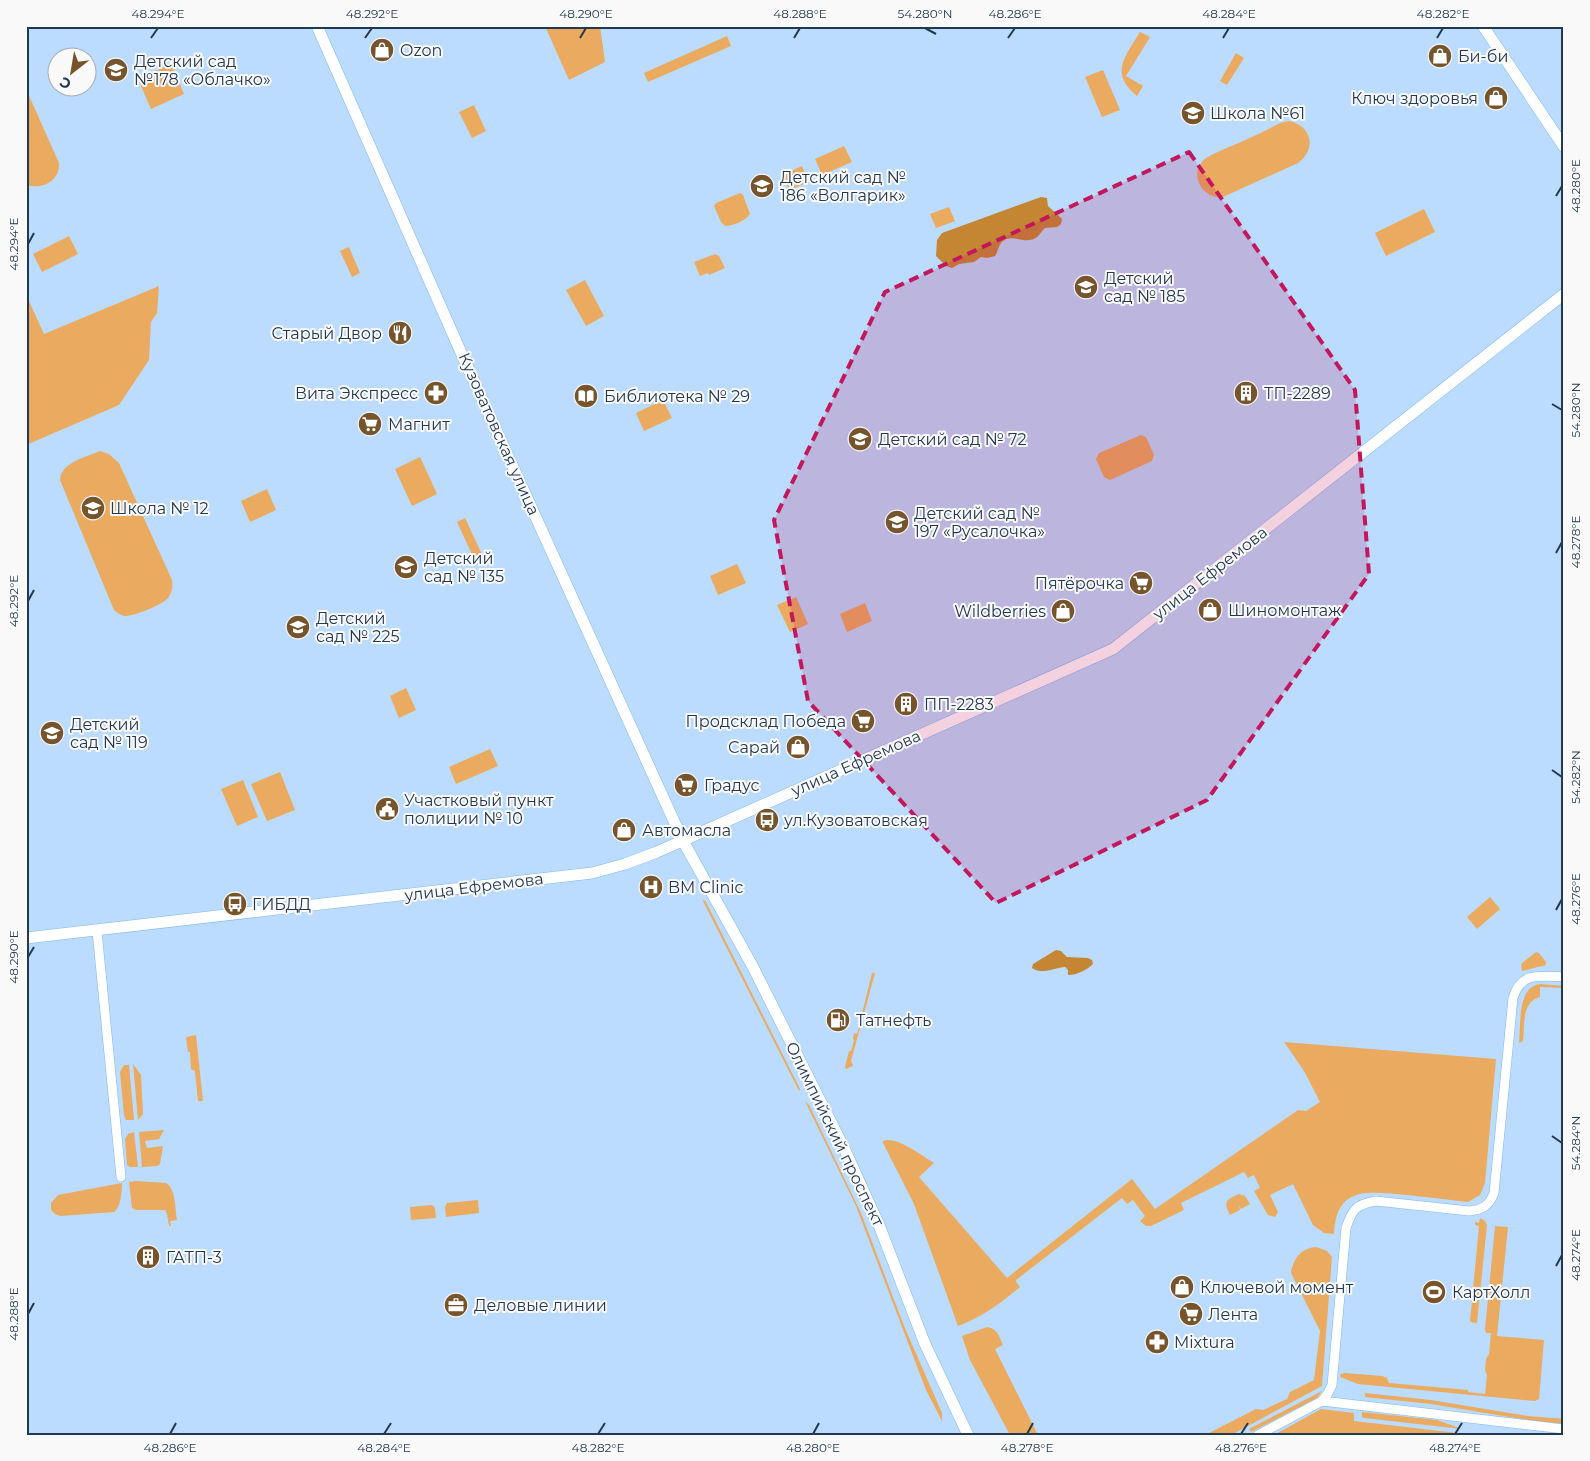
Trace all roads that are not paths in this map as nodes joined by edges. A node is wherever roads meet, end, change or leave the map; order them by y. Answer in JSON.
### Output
{"nodes":[{"id":1,"x":317,"y":26,"type":"edge"},
{"id":2,"x":1483,"y":26,"type":"edge"},
{"id":3,"x":1564,"y":147,"type":"edge"},
{"id":4,"x":1564,"y":294,"type":"edge"},
{"id":5,"x":683,"y":841,"type":"junction"},
{"id":6,"x":97,"y":931,"type":"junction"},
{"id":7,"x":26,"y":938,"type":"edge"},
{"id":8,"x":1564,"y":977,"type":"edge"},
{"id":9,"x":122,"y":1177,"type":"dead end"},
{"id":10,"x":1322,"y":1400,"type":"junction"},
{"id":11,"x":1564,"y":1429,"type":"edge"},
{"id":12,"x":968,"y":1435,"type":"edge"},
{"id":13,"x":1258,"y":1435,"type":"edge"}],
"edges":[{"from":1,"to":5,"type":"street","name":"Кузоватовская улица"},
{"from":2,"to":3,"type":"street"},
{"from":4,"to":5,"type":"street","name":"улица Ефремова"},
{"from":5,"to":6,"type":"street","name":"улица Ефремова"},
{"from":5,"to":12,"type":"street","name":"Олимпийский проспект"},
{"from":6,"to":7,"type":"street","name":"улица Ефремова"},
{"from":6,"to":9,"type":"street"},
{"from":8,"to":10,"type":"street"},
{"from":10,"to":11,"type":"street"},
{"from":10,"to":13,"type":"street"}]}
